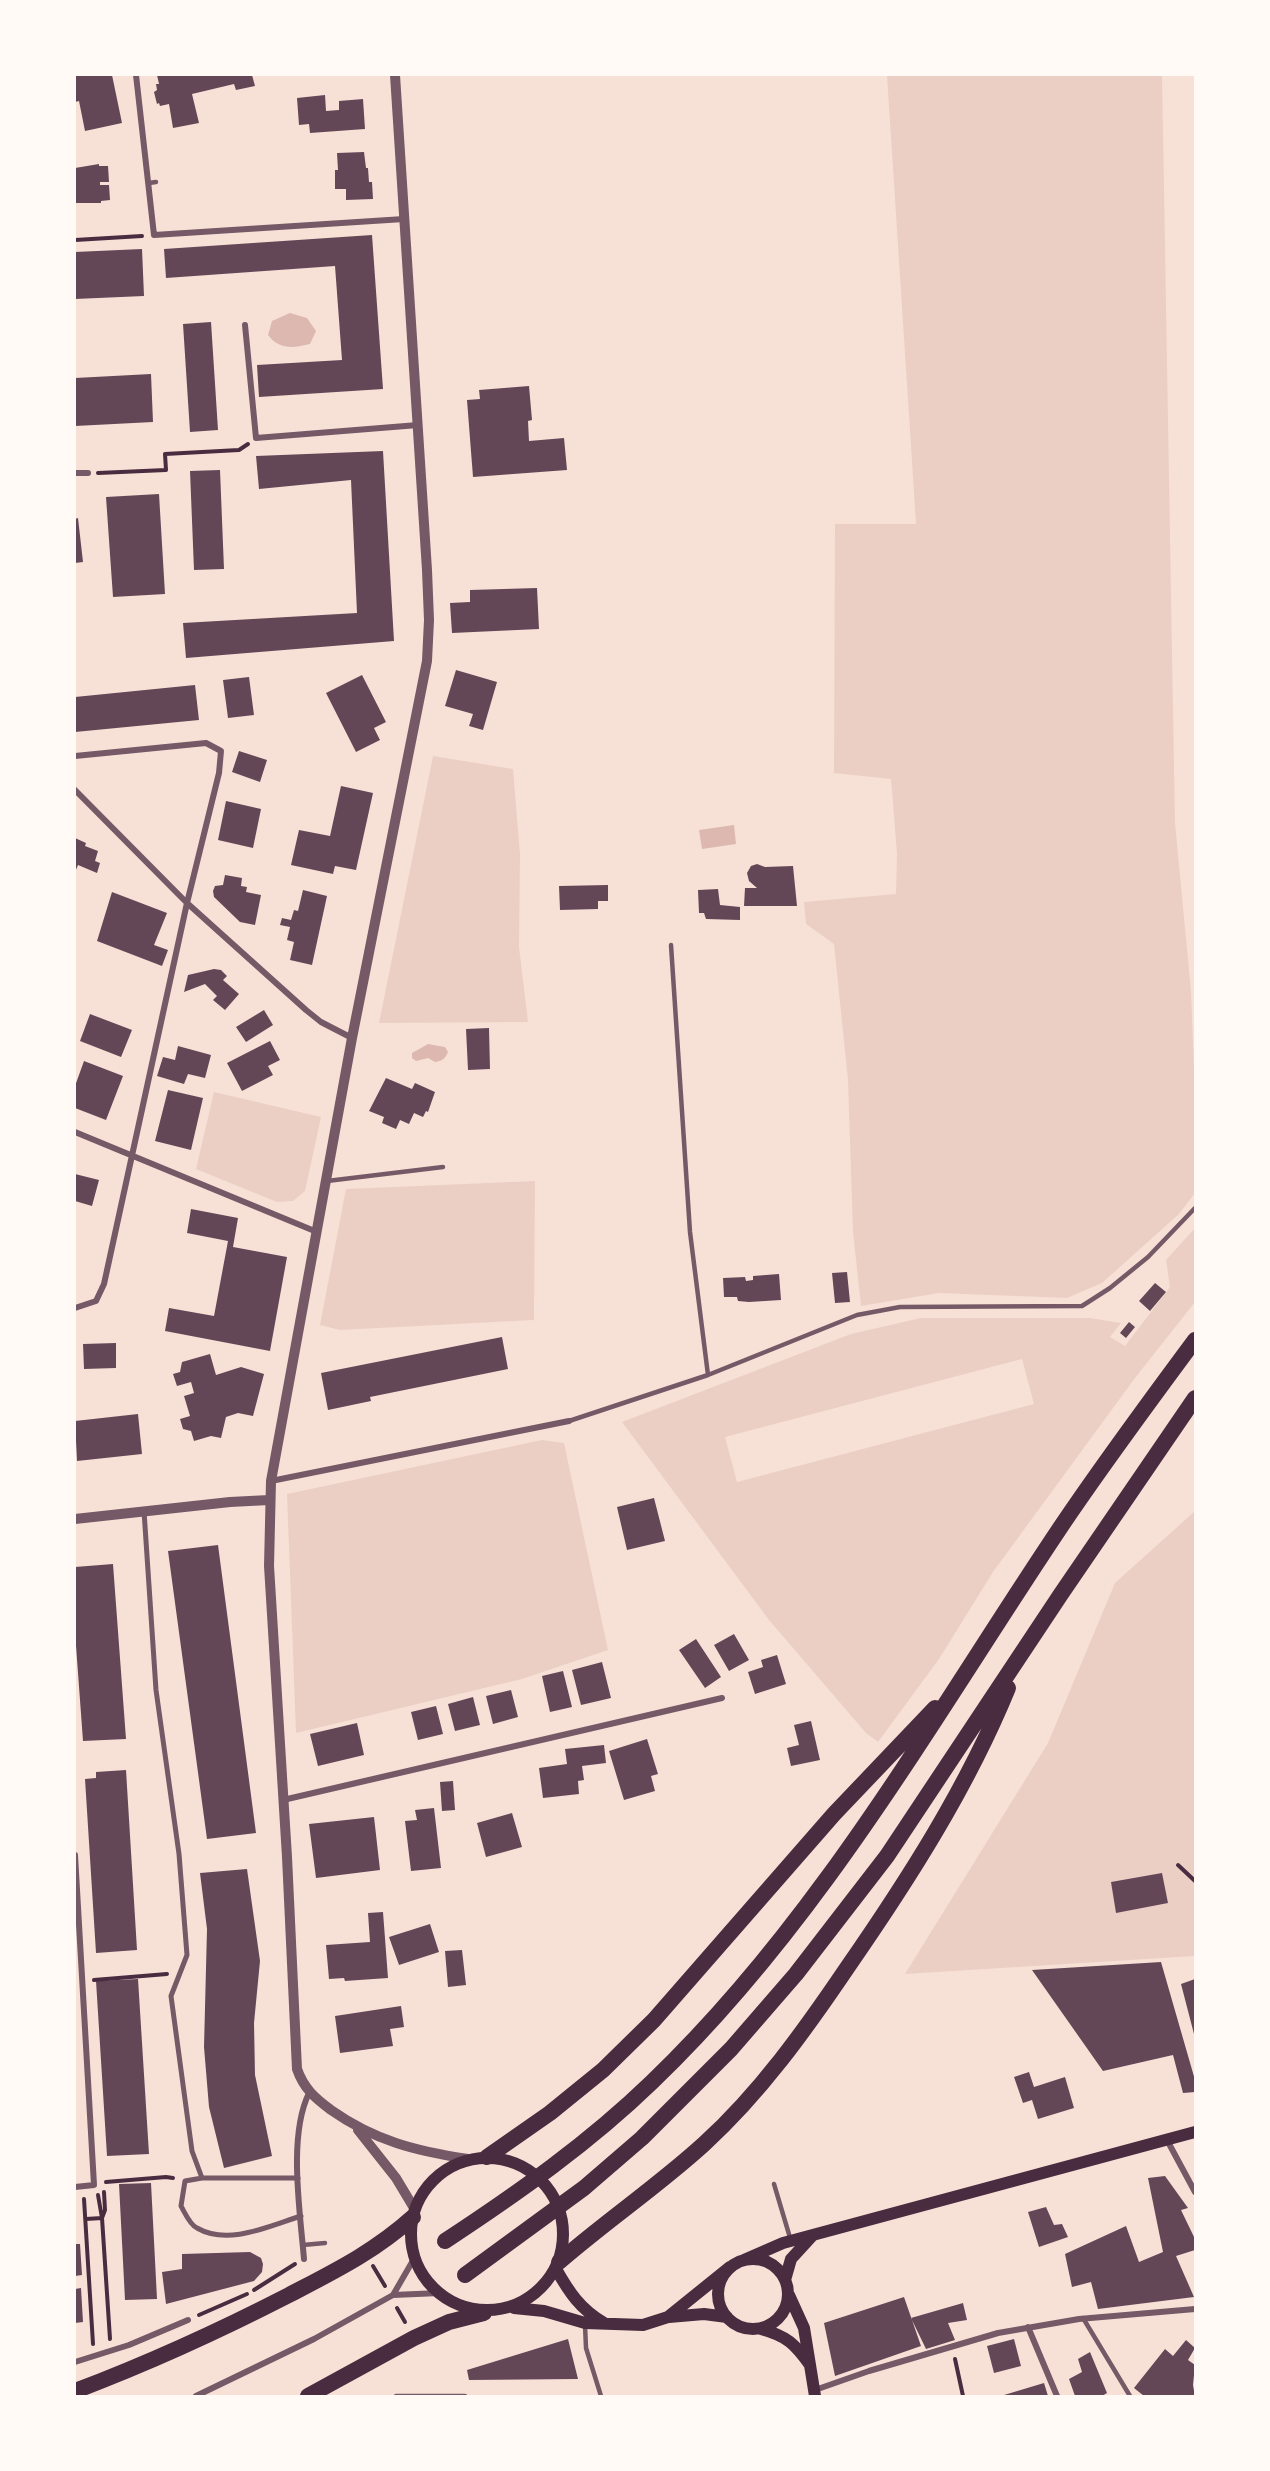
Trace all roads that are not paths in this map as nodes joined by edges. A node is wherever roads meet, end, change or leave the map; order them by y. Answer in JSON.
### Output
{"nodes":[{"id":1,"x":136,"y":75,"type":"edge"},
{"id":2,"x":395,"y":75,"type":"edge"},
{"id":3,"x":156,"y":182,"type":"dead end"},
{"id":4,"x":148,"y":183,"type":"junction"},
{"id":5,"x":404,"y":219,"type":"junction"},
{"id":6,"x":245,"y":325,"type":"dead end"},
{"id":7,"x":419,"y":425,"type":"junction"},
{"id":8,"x":75,"y":473,"type":"edge"},
{"id":9,"x":88,"y":473,"type":"dead end"},
{"id":10,"x":75,"y":756,"type":"edge"},
{"id":11,"x":75,"y":790,"type":"edge"},
{"id":12,"x":187,"y":903,"type":"junction"},
{"id":13,"x":670,"y":945,"type":"dead end"},
{"id":14,"x":352,"y":1038,"type":"junction"},
{"id":15,"x":75,"y":1132,"type":"edge"},
{"id":16,"x":132,"y":1156,"type":"junction"},
{"id":17,"x":443,"y":1167,"type":"dead end"},
{"id":18,"x":327,"y":1181,"type":"junction"},
{"id":19,"x":1195,"y":1208,"type":"edge"},
{"id":20,"x":317,"y":1232,"type":"junction"},
{"id":21,"x":75,"y":1308,"type":"edge"},
{"id":22,"x":1195,"y":1340,"type":"edge"},
{"id":23,"x":708,"y":1375,"type":"junction"},
{"id":24,"x":1195,"y":1398,"type":"edge"},
{"id":25,"x":569,"y":1421,"type":"joint"},
{"id":26,"x":271,"y":1481,"type":"junction"},
{"id":27,"x":269,"y":1500,"type":"junction"},
{"id":28,"x":144,"y":1511,"type":"junction"},
{"id":29,"x":75,"y":1519,"type":"edge"},
{"id":30,"x":1024,"y":1651,"type":"junction"},
{"id":31,"x":960,"y":1682,"type":"junction"},
{"id":32,"x":722,"y":1698,"type":"dead end"},
{"id":33,"x":283,"y":1800,"type":"junction"},
{"id":34,"x":75,"y":1856,"type":"edge"},
{"id":35,"x":309,"y":2093,"type":"junction"},
{"id":36,"x":356,"y":2127,"type":"junction"},
{"id":37,"x":1195,"y":2132,"type":"edge"},
{"id":38,"x":1167,"y":2140,"type":"junction"},
{"id":39,"x":487,"y":2157,"type":"junction"},
{"id":40,"x":468,"y":2159,"type":"junction"},
{"id":41,"x":202,"y":2178,"type":"junction"},
{"id":42,"x":298,"y":2178,"type":"junction"},
{"id":43,"x":1192,"y":2182,"type":"edge"},
{"id":44,"x":774,"y":2184,"type":"dead end"},
{"id":45,"x":75,"y":2187,"type":"edge"},
{"id":46,"x":1195,"y":2192,"type":"edge"},
{"id":47,"x":413,"y":2213,"type":"junction"},
{"id":48,"x":301,"y":2216,"type":"junction"},
{"id":49,"x":813,"y":2235,"type":"junction"},
{"id":50,"x":445,"y":2241,"type":"dead end"},
{"id":51,"x":791,"y":2241,"type":"junction"},
{"id":52,"x":325,"y":2242,"type":"dead end"},
{"id":53,"x":303,"y":2245,"type":"junction"},
{"id":54,"x":415,"y":2257,"type":"junction"},
{"id":55,"x":304,"y":2259,"type":"road end"},
{"id":56,"x":744,"y":2260,"type":"junction"},
{"id":57,"x":558,"y":2265,"type":"junction"},
{"id":58,"x":730,"y":2267,"type":"junction"},
{"id":59,"x":465,"y":2275,"type":"dead end"},
{"id":60,"x":785,"y":2280,"type":"junction"},
{"id":61,"x":440,"y":2293,"type":"junction"},
{"id":62,"x":393,"y":2295,"type":"junction"},
{"id":63,"x":789,"y":2295,"type":"junction"},
{"id":64,"x":513,"y":2308,"type":"junction"},
{"id":65,"x":1195,"y":2308,"type":"edge"},
{"id":66,"x":484,"y":2313,"type":"junction"},
{"id":67,"x":668,"y":2317,"type":"junction"},
{"id":68,"x":727,"y":2317,"type":"junction"},
{"id":69,"x":1083,"y":2318,"type":"junction"},
{"id":70,"x":188,"y":2320,"type":"road end"},
{"id":71,"x":585,"y":2323,"type":"junction"},
{"id":72,"x":607,"y":2325,"type":"junction"},
{"id":73,"x":1028,"y":2327,"type":"junction"},
{"id":74,"x":760,"y":2329,"type":"junction"},
{"id":75,"x":75,"y":2362,"type":"edge"},
{"id":76,"x":810,"y":2365,"type":"junction"},
{"id":77,"x":75,"y":2391,"type":"edge"},
{"id":78,"x":815,"y":2393,"type":"edge"},
{"id":79,"x":196,"y":2396,"type":"edge"},
{"id":80,"x":308,"y":2396,"type":"edge"},
{"id":81,"x":396,"y":2396,"type":"edge"},
{"id":82,"x":465,"y":2396,"type":"edge"},
{"id":83,"x":601,"y":2396,"type":"edge"},
{"id":84,"x":1057,"y":2396,"type":"edge"},
{"id":85,"x":1130,"y":2396,"type":"edge"}],
"edges":[{"from":1,"to":4,"type":"street"},
{"from":2,"to":5,"type":"street"},
{"from":3,"to":4,"type":"lane"},
{"from":4,"to":5,"type":"street"},
{"from":5,"to":7,"type":"street"},
{"from":6,"to":7,"type":"street"},
{"from":7,"to":14,"type":"street"},
{"from":8,"to":9,"type":"street"},
{"from":10,"to":12,"type":"street"},
{"from":11,"to":12,"type":"street"},
{"from":12,"to":14,"type":"street"},
{"from":12,"to":16,"type":"street"},
{"from":13,"to":23,"type":"lane"},
{"from":14,"to":18,"type":"street"},
{"from":15,"to":16,"type":"street"},
{"from":16,"to":20,"type":"street"},
{"from":16,"to":21,"type":"street"},
{"from":17,"to":18,"type":"lane"},
{"from":18,"to":20,"type":"street"},
{"from":19,"to":23,"type":"lane"},
{"from":20,"to":26,"type":"street"},
{"from":22,"to":31,"type":"highway"},
{"from":23,"to":25,"type":"lane"},
{"from":24,"to":30,"type":"highway"},
{"from":25,"to":26,"type":"street"},
{"from":26,"to":27,"type":"street"},
{"from":27,"to":28,"type":"street"},
{"from":27,"to":33,"type":"street"},
{"from":28,"to":29,"type":"street"},
{"from":28,"to":41,"type":"street"},
{"from":30,"to":57,"type":"highway"},
{"from":30,"to":59,"type":"highway"},
{"from":31,"to":39,"type":"highway"},
{"from":31,"to":50,"type":"highway"},
{"from":32,"to":33,"type":"street"},
{"from":33,"to":35,"type":"street"},
{"from":34,"to":45,"type":"street"},
{"from":35,"to":36,"type":"street"},
{"from":35,"to":42,"type":"street"},
{"from":36,"to":40,"type":"street"},
{"from":36,"to":47,"type":"street"},
{"from":37,"to":38,"type":"main road"},
{"from":38,"to":43,"type":"street"},
{"from":38,"to":49,"type":"main road"},
{"from":39,"to":40,"type":"main road"},
{"from":39,"to":57,"type":"main road"},
{"from":40,"to":47,"type":"main road"},
{"from":41,"to":42,"type":"street"},
{"from":41,"to":48,"type":"street"},
{"from":42,"to":48,"type":"street"},
{"from":43,"to":46,"type":"street"},
{"from":44,"to":51,"type":"lane"},
{"from":47,"to":54,"type":"main road"},
{"from":47,"to":77,"type":"highway"},
{"from":48,"to":53,"type":"street"},
{"from":49,"to":51,"type":"main road"},
{"from":49,"to":60,"type":"main road"},
{"from":51,"to":56,"type":"main road"},
{"from":52,"to":53,"type":"lane"},
{"from":53,"to":55,"type":"street"},
{"from":54,"to":61,"type":"main road"},
{"from":54,"to":62,"type":"street"},
{"from":56,"to":58,"type":"main road"},
{"from":56,"to":60,"type":"main road"},
{"from":57,"to":64,"type":"main road"},
{"from":57,"to":72,"type":"main road"},
{"from":58,"to":67,"type":"main road"},
{"from":58,"to":68,"type":"main road"},
{"from":60,"to":63,"type":"main road"},
{"from":61,"to":62,"type":"street"},
{"from":61,"to":66,"type":"main road"},
{"from":62,"to":79,"type":"street"},
{"from":63,"to":74,"type":"main road"},
{"from":63,"to":76,"type":"main road"},
{"from":64,"to":66,"type":"main road"},
{"from":64,"to":71,"type":"main road"},
{"from":65,"to":69,"type":"street"},
{"from":66,"to":80,"type":"highway"},
{"from":67,"to":68,"type":"main road"},
{"from":67,"to":72,"type":"main road"},
{"from":68,"to":74,"type":"main road"},
{"from":69,"to":73,"type":"street"},
{"from":69,"to":85,"type":"lane"},
{"from":70,"to":75,"type":"street"},
{"from":71,"to":72,"type":"main road"},
{"from":71,"to":83,"type":"lane"},
{"from":73,"to":78,"type":"street"},
{"from":73,"to":84,"type":"street"},
{"from":74,"to":76,"type":"main road"},
{"from":76,"to":78,"type":"main road"},
{"from":81,"to":82,"type":"lane"}]}
